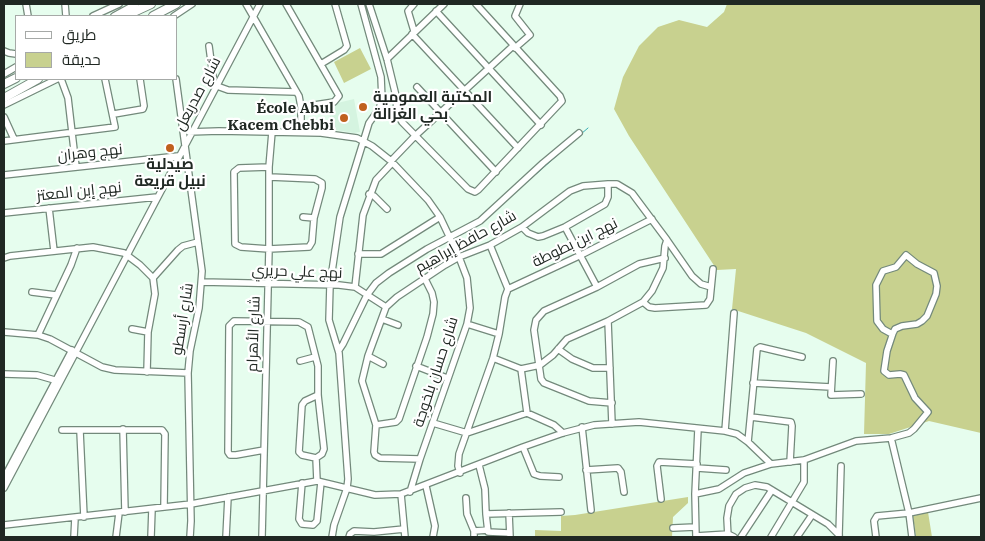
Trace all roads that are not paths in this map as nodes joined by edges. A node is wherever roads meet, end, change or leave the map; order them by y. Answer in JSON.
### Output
{"nodes":[{"id":1,"x":119,"y":4,"type":"edge"},
{"id":2,"x":136,"y":4,"type":"edge"},
{"id":3,"x":151,"y":4,"type":"edge"},
{"id":4,"x":157,"y":4,"type":"edge"},
{"id":5,"x":176,"y":4,"type":"edge"},
{"id":6,"x":192,"y":4,"type":"edge"},
{"id":7,"x":246,"y":4,"type":"edge"},
{"id":8,"x":258,"y":4,"type":"edge"},
{"id":9,"x":286,"y":4,"type":"edge"},
{"id":10,"x":335,"y":4,"type":"edge"},
{"id":11,"x":361,"y":4,"type":"edge"},
{"id":12,"x":369,"y":4,"type":"edge"},
{"id":13,"x":414,"y":4,"type":"edge"},
{"id":14,"x":444,"y":4,"type":"edge"},
{"id":15,"x":476,"y":4,"type":"edge"},
{"id":16,"x":520,"y":4,"type":"edge"},
{"id":17,"x":105,"y":7,"type":"edge"},
{"id":18,"x":436,"y":11,"type":"junction"},
{"id":19,"x":95,"y":15,"type":"edge"},
{"id":20,"x":116,"y":15,"type":"edge"},
{"id":21,"x":127,"y":15,"type":"edge"},
{"id":22,"x":135,"y":15,"type":"edge"},
{"id":23,"x":155,"y":15,"type":"edge"},
{"id":24,"x":176,"y":15,"type":"edge"},
{"id":25,"x":252,"y":15,"type":"junction"},
{"id":26,"x":413,"y":32,"type":"junction"},
{"id":27,"x":209,"y":46,"type":"dead end"},
{"id":28,"x":514,"y":47,"type":"junction"},
{"id":29,"x":387,"y":59,"type":"junction"},
{"id":30,"x":321,"y":64,"type":"junction"},
{"id":31,"x":15,"y":68,"type":"edge"},
{"id":32,"x":489,"y":68,"type":"junction"},
{"id":33,"x":4,"y":74,"type":"edge"},
{"id":34,"x":36,"y":80,"type":"edge"},
{"id":35,"x":57,"y":80,"type":"edge"},
{"id":36,"x":59,"y":80,"type":"edge"},
{"id":37,"x":105,"y":80,"type":"edge"},
{"id":38,"x":140,"y":80,"type":"edge"},
{"id":39,"x":176,"y":80,"type":"edge"},
{"id":40,"x":215,"y":85,"type":"junction"},
{"id":41,"x":417,"y":87,"type":"dead end"},
{"id":42,"x":465,"y":91,"type":"junction"},
{"id":43,"x":296,"y":92,"type":"junction"},
{"id":44,"x":4,"y":98,"type":"edge"},
{"id":45,"x":4,"y":105,"type":"edge"},
{"id":46,"x":301,"y":107,"type":"junction"},
{"id":47,"x":441,"y":113,"type":"junction"},
{"id":48,"x":114,"y":114,"type":"junction"},
{"id":49,"x":4,"y":117,"type":"edge"},
{"id":50,"x":541,"y":124,"type":"junction"},
{"id":51,"x":72,"y":132,"type":"junction"},
{"id":52,"x":190,"y":132,"type":"junction"},
{"id":53,"x":272,"y":132,"type":"junction"},
{"id":54,"x":301,"y":132,"type":"junction"},
{"id":55,"x":579,"y":133,"type":"dead end"},
{"id":56,"x":415,"y":136,"type":"junction"},
{"id":57,"x":14,"y":139,"type":"junction"},
{"id":58,"x":4,"y":140,"type":"edge"},
{"id":59,"x":364,"y":141,"type":"junction"},
{"id":60,"x":185,"y":142,"type":"junction"},
{"id":61,"x":518,"y":148,"type":"junction"},
{"id":62,"x":177,"y":156,"type":"junction"},
{"id":63,"x":391,"y":162,"type":"junction"},
{"id":64,"x":269,"y":167,"type":"junction"},
{"id":65,"x":76,"y":168,"type":"junction"},
{"id":66,"x":496,"y":172,"type":"junction"},
{"id":67,"x":4,"y":175,"type":"edge"},
{"id":68,"x":270,"y":177,"type":"junction"},
{"id":69,"x":608,"y":184,"type":"junction"},
{"id":70,"x":369,"y":194,"type":"junction"},
{"id":71,"x":155,"y":197,"type":"junction"},
{"id":72,"x":49,"y":208,"type":"junction"},
{"id":73,"x":387,"y":209,"type":"dead end"},
{"id":74,"x":4,"y":213,"type":"edge"},
{"id":75,"x":302,"y":217,"type":"dead end"},
{"id":76,"x":440,"y":217,"type":"junction"},
{"id":77,"x":314,"y":218,"type":"junction"},
{"id":78,"x":652,"y":219,"type":"junction"},
{"id":79,"x":565,"y":227,"type":"junction"},
{"id":80,"x":522,"y":228,"type":"junction"},
{"id":81,"x":450,"y":238,"type":"junction"},
{"id":82,"x":668,"y":240,"type":"junction"},
{"id":83,"x":198,"y":242,"type":"junction"},
{"id":84,"x":490,"y":245,"type":"junction"},
{"id":85,"x":77,"y":248,"type":"junction"},
{"id":86,"x":269,"y":248,"type":"junction"},
{"id":87,"x":54,"y":251,"type":"junction"},
{"id":88,"x":125,"y":254,"type":"junction"},
{"id":89,"x":358,"y":254,"type":"junction"},
{"id":90,"x":581,"y":255,"type":"junction"},
{"id":91,"x":459,"y":257,"type":"junction"},
{"id":92,"x":4,"y":258,"type":"edge"},
{"id":93,"x":665,"y":258,"type":"junction"},
{"id":94,"x":713,"y":269,"type":"dead end"},
{"id":95,"x":153,"y":278,"type":"junction"},
{"id":96,"x":425,"y":278,"type":"junction"},
{"id":97,"x":202,"y":282,"type":"junction"},
{"id":98,"x":268,"y":284,"type":"junction"},
{"id":99,"x":330,"y":285,"type":"junction"},
{"id":100,"x":710,"y":286,"type":"junction"},
{"id":101,"x":597,"y":287,"type":"junction"},
{"id":102,"x":355,"y":288,"type":"junction"},
{"id":103,"x":508,"y":289,"type":"junction"},
{"id":104,"x":32,"y":292,"type":"dead end"},
{"id":105,"x":56,"y":295,"type":"junction"},
{"id":106,"x":367,"y":295,"type":"junction"},
{"id":107,"x":643,"y":302,"type":"junction"},
{"id":108,"x":386,"y":307,"type":"junction"},
{"id":109,"x":734,"y":314,"type":"dead end"},
{"id":110,"x":382,"y":318,"type":"junction"},
{"id":111,"x":267,"y":321,"type":"junction"},
{"id":112,"x":608,"y":321,"type":"junction"},
{"id":113,"x":467,"y":324,"type":"junction"},
{"id":114,"x":398,"y":326,"type":"dead end"},
{"id":115,"x":132,"y":329,"type":"dead end"},
{"id":116,"x":4,"y":332,"type":"edge"},
{"id":117,"x":148,"y":332,"type":"junction"},
{"id":118,"x":499,"y":334,"type":"junction"},
{"id":119,"x":892,"y":334,"type":"junction"},
{"id":120,"x":38,"y":335,"type":"junction"},
{"id":121,"x":558,"y":349,"type":"junction"},
{"id":122,"x":339,"y":350,"type":"junction"},
{"id":123,"x":73,"y":351,"type":"junction"},
{"id":124,"x":368,"y":356,"type":"junction"},
{"id":125,"x":802,"y":356,"type":"dead end"},
{"id":126,"x":316,"y":357,"type":"junction"},
{"id":127,"x":493,"y":358,"type":"junction"},
{"id":128,"x":300,"y":361,"type":"dead end"},
{"id":129,"x":833,"y":361,"type":"dead end"},
{"id":130,"x":383,"y":364,"type":"dead end"},
{"id":131,"x":540,"y":365,"type":"junction"},
{"id":132,"x":416,"y":366,"type":"junction"},
{"id":133,"x":610,"y":368,"type":"junction"},
{"id":134,"x":520,"y":369,"type":"junction"},
{"id":135,"x":147,"y":372,"type":"junction"},
{"id":136,"x":188,"y":373,"type":"junction"},
{"id":137,"x":4,"y":374,"type":"edge"},
{"id":138,"x":448,"y":378,"type":"junction"},
{"id":139,"x":57,"y":381,"type":"junction"},
{"id":140,"x":753,"y":383,"type":"junction"},
{"id":141,"x":831,"y":388,"type":"junction"},
{"id":142,"x":861,"y":394,"type":"dead end"},
{"id":143,"x":318,"y":395,"type":"junction"},
{"id":144,"x":612,"y":403,"type":"junction"},
{"id":145,"x":527,"y":413,"type":"junction"},
{"id":146,"x":750,"y":417,"type":"junction"},
{"id":147,"x":433,"y":423,"type":"junction"},
{"id":148,"x":612,"y":424,"type":"junction"},
{"id":149,"x":376,"y":425,"type":"junction"},
{"id":150,"x":582,"y":428,"type":"junction"},
{"id":151,"x":124,"y":429,"type":"junction"},
{"id":152,"x":698,"y":429,"type":"junction"},
{"id":153,"x":62,"y":430,"type":"dead end"},
{"id":154,"x":80,"y":431,"type":"junction"},
{"id":155,"x":725,"y":431,"type":"junction"},
{"id":156,"x":467,"y":433,"type":"junction"},
{"id":157,"x":563,"y":433,"type":"junction"},
{"id":158,"x":891,"y":438,"type":"junction"},
{"id":159,"x":748,"y":442,"type":"junction"},
{"id":160,"x":523,"y":447,"type":"junction"},
{"id":161,"x":264,"y":450,"type":"junction"},
{"id":162,"x":316,"y":458,"type":"junction"},
{"id":163,"x":420,"y":459,"type":"junction"},
{"id":164,"x":804,"y":460,"type":"junction"},
{"id":165,"x":790,"y":462,"type":"junction"},
{"id":166,"x":771,"y":464,"type":"junction"},
{"id":167,"x":479,"y":465,"type":"junction"},
{"id":168,"x":697,"y":466,"type":"junction"},
{"id":169,"x":841,"y":466,"type":"dead end"},
{"id":170,"x":586,"y":470,"type":"junction"},
{"id":171,"x":726,"y":470,"type":"dead end"},
{"id":172,"x":460,"y":473,"type":"junction"},
{"id":173,"x":559,"y":477,"type":"dead end"},
{"id":174,"x":4,"y":478,"type":"edge"},
{"id":175,"x":319,"y":481,"type":"junction"},
{"id":176,"x":302,"y":483,"type":"junction"},
{"id":177,"x":426,"y":486,"type":"junction"},
{"id":178,"x":4,"y":488,"type":"edge"},
{"id":179,"x":347,"y":488,"type":"junction"},
{"id":180,"x":263,"y":490,"type":"junction"},
{"id":181,"x":772,"y":490,"type":"junction"},
{"id":182,"x":410,"y":492,"type":"junction"},
{"id":183,"x":624,"y":492,"type":"dead end"},
{"id":184,"x":402,"y":494,"type":"junction"},
{"id":185,"x":695,"y":494,"type":"junction"},
{"id":186,"x":228,"y":496,"type":"junction"},
{"id":187,"x":466,"y":498,"type":"dead end"},
{"id":188,"x":981,"y":498,"type":"edge"},
{"id":189,"x":662,"y":500,"type":"dead end"},
{"id":190,"x":793,"y":503,"type":"junction"},
{"id":191,"x":191,"y":504,"type":"junction"},
{"id":192,"x":164,"y":507,"type":"junction"},
{"id":193,"x":152,"y":509,"type":"junction"},
{"id":194,"x":591,"y":510,"type":"dead end"},
{"id":195,"x":122,"y":512,"type":"junction"},
{"id":196,"x":561,"y":512,"type":"dead end"},
{"id":197,"x":508,"y":513,"type":"junction"},
{"id":198,"x":908,"y":513,"type":"junction"},
{"id":199,"x":486,"y":514,"type":"junction"},
{"id":200,"x":812,"y":515,"type":"junction"},
{"id":201,"x":84,"y":517,"type":"junction"},
{"id":202,"x":75,"y":518,"type":"junction"},
{"id":203,"x":4,"y":525,"type":"edge"},
{"id":204,"x":695,"y":527,"type":"junction"},
{"id":205,"x":673,"y":528,"type":"dead end"},
{"id":206,"x":404,"y":529,"type":"junction"},
{"id":207,"x":488,"y":530,"type":"junction"},
{"id":208,"x":375,"y":534,"type":"edge"},
{"id":209,"x":474,"y":534,"type":"edge"},
{"id":210,"x":510,"y":535,"type":"edge"},
{"id":211,"x":696,"y":536,"type":"edge"},
{"id":212,"x":730,"y":536,"type":"edge"},
{"id":213,"x":839,"y":536,"type":"edge"},
{"id":214,"x":74,"y":537,"type":"edge"},
{"id":215,"x":116,"y":537,"type":"edge"},
{"id":216,"x":151,"y":537,"type":"edge"},
{"id":217,"x":190,"y":537,"type":"edge"},
{"id":218,"x":226,"y":537,"type":"edge"},
{"id":219,"x":262,"y":537,"type":"edge"},
{"id":220,"x":332,"y":537,"type":"edge"},
{"id":221,"x":350,"y":537,"type":"edge"},
{"id":222,"x":405,"y":537,"type":"edge"},
{"id":223,"x":433,"y":537,"type":"edge"},
{"id":224,"x":741,"y":537,"type":"edge"},
{"id":225,"x":771,"y":537,"type":"edge"},
{"id":226,"x":797,"y":537,"type":"edge"},
{"id":227,"x":876,"y":537,"type":"edge"},
{"id":228,"x":912,"y":537,"type":"edge"}],
"edges":[{"from":1,"to":17,"type":"street"},
{"from":2,"to":20,"type":"street"},
{"from":3,"to":21,"type":"highway"},
{"from":4,"to":22,"type":"highway"},
{"from":5,"to":23,"type":"highway"},
{"from":6,"to":24,"type":"street"},
{"from":7,"to":25,"type":"street"},
{"from":8,"to":25,"type":"street","name":"شارع صدربعل"},
{"from":9,"to":30,"type":"street"},
{"from":10,"to":30,"type":"street"},
{"from":11,"to":59,"type":"street"},
{"from":12,"to":29,"type":"street"},
{"from":13,"to":26,"type":"street"},
{"from":14,"to":18,"type":"street"},
{"from":15,"to":28,"type":"street"},
{"from":16,"to":28,"type":"street"},
{"from":17,"to":19,"type":"street"},
{"from":18,"to":26,"type":"street"},
{"from":18,"to":32,"type":"street"},
{"from":25,"to":40,"type":"street","name":"شارع صدربعل"},
{"from":25,"to":43,"type":"street"},
{"from":26,"to":29,"type":"street"},
{"from":26,"to":42,"type":"street"},
{"from":27,"to":40,"type":"street"},
{"from":28,"to":32,"type":"street"},
{"from":28,"to":50,"type":"street"},
{"from":29,"to":56,"type":"street"},
{"from":30,"to":46,"type":"street"},
{"from":31,"to":33,"type":"street"},
{"from":32,"to":42,"type":"street"},
{"from":32,"to":50,"type":"street"},
{"from":34,"to":44,"type":"highway"},
{"from":35,"to":45,"type":"street"},
{"from":36,"to":51,"type":"street"},
{"from":37,"to":48,"type":"street"},
{"from":38,"to":48,"type":"street"},
{"from":39,"to":60,"type":"street","name":"شارع أرسطو"},
{"from":40,"to":43,"type":"street"},
{"from":40,"to":52,"type":"street","name":"شارع صدربعل"},
{"from":41,"to":47,"type":"street"},
{"from":42,"to":47,"type":"street"},
{"from":42,"to":61,"type":"street"},
{"from":43,"to":46,"type":"street"},
{"from":46,"to":54,"type":"street"},
{"from":47,"to":56,"type":"street"},
{"from":47,"to":66,"type":"street"},
{"from":48,"to":51,"type":"street"},
{"from":49,"to":57,"type":"street"},
{"from":50,"to":61,"type":"street"},
{"from":51,"to":57,"type":"street"},
{"from":51,"to":65,"type":"street"},
{"from":52,"to":53,"type":"street","name":"شارع حسان بلخوجة"},
{"from":52,"to":60,"type":"street","name":"شارع صدربعل"},
{"from":53,"to":54,"type":"street","name":"شارع حسان بلخوجة"},
{"from":53,"to":64,"type":"street","name":"شارع الأهرام"},
{"from":54,"to":59,"type":"street","name":"شارع حسان بلخوجة"},
{"from":55,"to":81,"type":"street"},
{"from":56,"to":63,"type":"street"},
{"from":56,"to":66,"type":"street"},
{"from":57,"to":58,"type":"street"},
{"from":59,"to":63,"type":"street","name":"شارع حسان بلخوجة"},
{"from":59,"to":99,"type":"street"},
{"from":60,"to":62,"type":"street","name":"شارع صدربعل"},
{"from":60,"to":83,"type":"street","name":"شارع أرسطو"},
{"from":61,"to":66,"type":"street"},
{"from":62,"to":65,"type":"street","name":"نهج وهران"},
{"from":62,"to":71,"type":"street","name":"شارع صدربعل"},
{"from":63,"to":70,"type":"street"},
{"from":63,"to":76,"type":"street","name":"شارع حسان بلخوجة"},
{"from":64,"to":68,"type":"street","name":"شارع الأهرام"},
{"from":64,"to":86,"type":"street"},
{"from":65,"to":67,"type":"street","name":"نهج وهران"},
{"from":68,"to":77,"type":"street"},
{"from":68,"to":86,"type":"street","name":"شارع الأهرام"},
{"from":69,"to":78,"type":"street","name":"شارع حافظ إبراهيم"},
{"from":69,"to":79,"type":"street"},
{"from":69,"to":80,"type":"street","name":"شارع حافظ إبراهيم"},
{"from":70,"to":73,"type":"street"},
{"from":70,"to":89,"type":"street"},
{"from":71,"to":72,"type":"street","name":"نهج إبن المعتز"},
{"from":71,"to":88,"type":"street","name":"شارع صدربعل"},
{"from":72,"to":74,"type":"street","name":"نهج إبن المعتز"},
{"from":72,"to":87,"type":"street"},
{"from":75,"to":77,"type":"street"},
{"from":76,"to":81,"type":"street","name":"شارع حسان بلخوجة"},
{"from":76,"to":89,"type":"street"},
{"from":77,"to":86,"type":"street"},
{"from":78,"to":82,"type":"street","name":"شارع حافظ إبراهيم"},
{"from":78,"to":90,"type":"street","name":"نهج ابن بطوطة"},
{"from":79,"to":80,"type":"street"},
{"from":79,"to":90,"type":"street"},
{"from":80,"to":84,"type":"street","name":"شارع حافظ إبراهيم"},
{"from":81,"to":91,"type":"street","name":"شارع حسان بلخوجة"},
{"from":81,"to":106,"type":"street"},
{"from":82,"to":93,"type":"street"},
{"from":82,"to":100,"type":"street","name":"شارع حافظ إبراهيم"},
{"from":83,"to":95,"type":"street"},
{"from":83,"to":97,"type":"street","name":"شارع أرسطو"},
{"from":84,"to":91,"type":"street","name":"شارع حافظ إبراهيم"},
{"from":84,"to":103,"type":"street"},
{"from":85,"to":87,"type":"street"},
{"from":85,"to":88,"type":"street"},
{"from":85,"to":105,"type":"street"},
{"from":86,"to":98,"type":"street","name":"شارع الأهرام"},
{"from":87,"to":92,"type":"street"},
{"from":88,"to":95,"type":"street"},
{"from":88,"to":123,"type":"street","name":"شارع صدربعل"},
{"from":89,"to":102,"type":"street"},
{"from":90,"to":101,"type":"street"},
{"from":90,"to":103,"type":"street","name":"نهج ابن بطوطة"},
{"from":91,"to":96,"type":"street","name":"شارع حافظ إبراهيم"},
{"from":91,"to":113,"type":"street","name":"شارع حسان بلخوجة"},
{"from":93,"to":101,"type":"street"},
{"from":93,"to":107,"type":"street"},
{"from":94,"to":100,"type":"street"},
{"from":95,"to":117,"type":"street"},
{"from":96,"to":108,"type":"street","name":"شارع حافظ إبراهيم"},
{"from":96,"to":132,"type":"street"},
{"from":97,"to":98,"type":"street","name":"نهج علي حريري"},
{"from":97,"to":136,"type":"street","name":"شارع أرسطو"},
{"from":98,"to":99,"type":"street","name":"نهج علي حريري"},
{"from":98,"to":111,"type":"street","name":"شارع الأهرام"},
{"from":99,"to":102,"type":"street","name":"نهج علي حريري"},
{"from":99,"to":122,"type":"street"},
{"from":100,"to":107,"type":"street"},
{"from":101,"to":131,"type":"street"},
{"from":102,"to":106,"type":"street","name":"نهج علي حريري"},
{"from":103,"to":118,"type":"street"},
{"from":104,"to":105,"type":"street"},
{"from":105,"to":120,"type":"street"},
{"from":106,"to":108,"type":"street","name":"نهج علي حريري"},
{"from":106,"to":122,"type":"street"},
{"from":107,"to":112,"type":"street"},
{"from":108,"to":110,"type":"street"},
{"from":109,"to":155,"type":"street"},
{"from":110,"to":114,"type":"street"},
{"from":110,"to":124,"type":"street"},
{"from":111,"to":126,"type":"street"},
{"from":111,"to":161,"type":"street","name":"شارع الأهرام"},
{"from":111,"to":161,"type":"street"},
{"from":112,"to":121,"type":"street"},
{"from":112,"to":133,"type":"street"},
{"from":113,"to":118,"type":"street"},
{"from":113,"to":138,"type":"street","name":"شارع حسان بلخوجة"},
{"from":115,"to":117,"type":"street"},
{"from":116,"to":120,"type":"street"},
{"from":117,"to":135,"type":"street"},
{"from":118,"to":127,"type":"street"},
{"from":119,"to":119,"type":"street"},
{"from":119,"to":158,"type":"street"},
{"from":120,"to":123,"type":"street"},
{"from":121,"to":131,"type":"street"},
{"from":121,"to":133,"type":"street"},
{"from":122,"to":179,"type":"street"},
{"from":123,"to":135,"type":"street"},
{"from":123,"to":139,"type":"street","name":"شارع صدربعل"},
{"from":124,"to":130,"type":"street"},
{"from":124,"to":149,"type":"street"},
{"from":125,"to":140,"type":"street"},
{"from":126,"to":128,"type":"street"},
{"from":126,"to":143,"type":"street"},
{"from":127,"to":134,"type":"street"},
{"from":127,"to":156,"type":"street"},
{"from":129,"to":141,"type":"street"},
{"from":131,"to":134,"type":"street"},
{"from":131,"to":144,"type":"street"},
{"from":132,"to":138,"type":"street"},
{"from":132,"to":149,"type":"street"},
{"from":133,"to":144,"type":"street"},
{"from":134,"to":145,"type":"street"},
{"from":135,"to":136,"type":"street"},
{"from":136,"to":191,"type":"street","name":"شارع أرسطو"},
{"from":137,"to":139,"type":"street"},
{"from":138,"to":147,"type":"street","name":"شارع حسان بلخوجة"},
{"from":139,"to":174,"type":"street"},
{"from":139,"to":178,"type":"street"},
{"from":140,"to":141,"type":"street"},
{"from":140,"to":146,"type":"street"},
{"from":141,"to":142,"type":"street"},
{"from":143,"to":162,"type":"street"},
{"from":143,"to":162,"type":"street"},
{"from":144,"to":148,"type":"street"},
{"from":145,"to":156,"type":"street"},
{"from":145,"to":157,"type":"street"},
{"from":146,"to":159,"type":"street"},
{"from":146,"to":165,"type":"street"},
{"from":147,"to":156,"type":"street"},
{"from":147,"to":163,"type":"street","name":"شارع حسان بلخوجة"},
{"from":148,"to":150,"type":"street"},
{"from":148,"to":152,"type":"street"},
{"from":149,"to":163,"type":"street"},
{"from":150,"to":157,"type":"street"},
{"from":150,"to":170,"type":"street"},
{"from":151,"to":154,"type":"street"},
{"from":151,"to":192,"type":"street"},
{"from":151,"to":195,"type":"street"},
{"from":152,"to":155,"type":"street"},
{"from":152,"to":168,"type":"street"},
{"from":153,"to":154,"type":"street"},
{"from":154,"to":201,"type":"street"},
{"from":155,"to":159,"type":"street"},
{"from":156,"to":172,"type":"street"},
{"from":157,"to":160,"type":"street"},
{"from":158,"to":164,"type":"street"},
{"from":158,"to":198,"type":"street"},
{"from":159,"to":166,"type":"street"},
{"from":160,"to":167,"type":"street"},
{"from":160,"to":173,"type":"street"},
{"from":161,"to":180,"type":"street","name":"شارع الأهرام"},
{"from":162,"to":175,"type":"street"},
{"from":163,"to":182,"type":"street","name":"شارع حسان بلخوجة"},
{"from":164,"to":165,"type":"street"},
{"from":164,"to":190,"type":"street"},
{"from":165,"to":166,"type":"street"},
{"from":166,"to":185,"type":"street"},
{"from":167,"to":172,"type":"street"},
{"from":167,"to":199,"type":"street"},
{"from":168,"to":171,"type":"street"},
{"from":168,"to":185,"type":"street"},
{"from":168,"to":189,"type":"street"},
{"from":169,"to":213,"type":"street"},
{"from":170,"to":183,"type":"street"},
{"from":170,"to":194,"type":"street"},
{"from":172,"to":177,"type":"street"},
{"from":175,"to":176,"type":"street"},
{"from":175,"to":176,"type":"street"},
{"from":175,"to":179,"type":"street"},
{"from":176,"to":180,"type":"street"},
{"from":177,"to":182,"type":"street"},
{"from":177,"to":223,"type":"street"},
{"from":179,"to":184,"type":"street"},
{"from":179,"to":220,"type":"street"},
{"from":180,"to":186,"type":"street"},
{"from":180,"to":219,"type":"street","name":"شارع الأهرام"},
{"from":181,"to":190,"type":"street"},
{"from":181,"to":212,"type":"street"},
{"from":181,"to":224,"type":"street"},
{"from":182,"to":184,"type":"street"},
{"from":184,"to":206,"type":"street"},
{"from":185,"to":204,"type":"street"},
{"from":186,"to":191,"type":"street"},
{"from":186,"to":218,"type":"street"},
{"from":187,"to":209,"type":"street"},
{"from":188,"to":198,"type":"street"},
{"from":190,"to":200,"type":"street"},
{"from":190,"to":225,"type":"street"},
{"from":191,"to":192,"type":"street"},
{"from":191,"to":217,"type":"street","name":"شارع أرسطو"},
{"from":192,"to":193,"type":"street"},
{"from":193,"to":195,"type":"street"},
{"from":193,"to":216,"type":"street"},
{"from":195,"to":201,"type":"street"},
{"from":195,"to":215,"type":"street"},
{"from":196,"to":197,"type":"street"},
{"from":197,"to":199,"type":"street"},
{"from":197,"to":210,"type":"street"},
{"from":198,"to":227,"type":"street"},
{"from":198,"to":228,"type":"street"},
{"from":199,"to":207,"type":"street"},
{"from":200,"to":213,"type":"street"},
{"from":200,"to":226,"type":"street"},
{"from":201,"to":202,"type":"street"},
{"from":202,"to":203,"type":"street"},
{"from":202,"to":214,"type":"street"},
{"from":204,"to":205,"type":"street"},
{"from":204,"to":211,"type":"street"},
{"from":206,"to":208,"type":"street"},
{"from":206,"to":222,"type":"street"},
{"from":207,"to":209,"type":"street"},
{"from":207,"to":210,"type":"street"},
{"from":208,"to":221,"type":"street"},
{"from":211,"to":212,"type":"street"}]}
